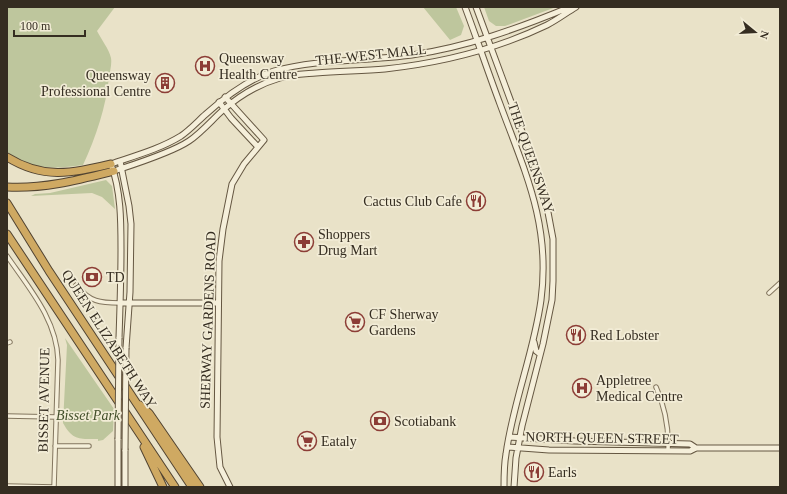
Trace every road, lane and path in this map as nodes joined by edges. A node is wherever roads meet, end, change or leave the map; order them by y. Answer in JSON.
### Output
{"nodes":[{"id":1,"x":465,"y":7,"type":"edge"},
{"id":2,"x":476,"y":7,"type":"edge"},
{"id":3,"x":570,"y":7,"type":"edge"},
{"id":4,"x":576,"y":7,"type":"edge"},
{"id":5,"x":488,"y":38,"type":"junction"},
{"id":6,"x":477,"y":40,"type":"junction"},
{"id":7,"x":491,"y":47,"type":"junction"},
{"id":8,"x":481,"y":50,"type":"junction"},
{"id":9,"x":225,"y":97,"type":"junction"},
{"id":10,"x":219,"y":102,"type":"junction"},
{"id":11,"x":231,"y":104,"type":"junction"},
{"id":12,"x":224,"y":109,"type":"junction"},
{"id":13,"x":258,"y":147,"type":"junction"},
{"id":14,"x":7,"y":157,"type":"edge"},
{"id":15,"x":120,"y":161,"type":"junction"},
{"id":16,"x":111,"y":164,"type":"junction"},
{"id":17,"x":121,"y":169,"type":"junction"},
{"id":18,"x":114,"y":171,"type":"junction"},
{"id":19,"x":7,"y":187,"type":"edge"},
{"id":20,"x":7,"y":203,"type":"edge"},
{"id":21,"x":7,"y":234,"type":"edge"},
{"id":22,"x":7,"y":256,"type":"edge"},
{"id":23,"x":780,"y":283,"type":"edge"},
{"id":24,"x":76,"y":285,"type":"dead end"},
{"id":25,"x":769,"y":293,"type":"dead end"},
{"id":26,"x":120,"y":302,"type":"junction"},
{"id":27,"x":129,"y":302,"type":"junction"},
{"id":28,"x":218,"y":303,"type":"junction"},
{"id":29,"x":534,"y":338,"type":"junction"},
{"id":30,"x":540,"y":354,"type":"junction"},
{"id":31,"x":656,"y":387,"type":"dead end"},
{"id":32,"x":132,"y":398,"type":"junction"},
{"id":33,"x":7,"y":416,"type":"edge"},
{"id":34,"x":56,"y":417,"type":"junction"},
{"id":35,"x":134,"y":425,"type":"junction"},
{"id":36,"x":509,"y":437,"type":"junction"},
{"id":37,"x":520,"y":438,"type":"junction"},
{"id":38,"x":668,"y":443,"type":"junction"},
{"id":39,"x":55,"y":446,"type":"junction"},
{"id":40,"x":89,"y":446,"type":"dead end"},
{"id":41,"x":507,"y":447,"type":"junction"},
{"id":42,"x":518,"y":448,"type":"junction"},
{"id":43,"x":696,"y":448,"type":"junction"},
{"id":44,"x":780,"y":448,"type":"edge"},
{"id":45,"x":668,"y":451,"type":"junction"},
{"id":46,"x":7,"y":486,"type":"edge"},
{"id":47,"x":54,"y":487,"type":"edge"},
{"id":48,"x":118,"y":487,"type":"edge"},
{"id":49,"x":125,"y":487,"type":"edge"},
{"id":50,"x":163,"y":487,"type":"edge"},
{"id":51,"x":175,"y":487,"type":"edge"},
{"id":52,"x":192,"y":487,"type":"edge"},
{"id":53,"x":200,"y":487,"type":"edge"},
{"id":54,"x":230,"y":487,"type":"edge"},
{"id":55,"x":504,"y":487,"type":"edge"},
{"id":56,"x":514,"y":487,"type":"edge"}],
"edges":[{"from":1,"to":6,"type":"main road","name":"THE QUEENSWAY"},
{"from":2,"to":5,"type":"main road","name":"THE QUEENSWAY"},
{"from":3,"to":5,"type":"main road","name":"THE WEST MALL"},
{"from":4,"to":7,"type":"main road","name":"THE WEST MALL"},
{"from":5,"to":6,"type":"main road","name":"THE WEST MALL"},
{"from":5,"to":7,"type":"main road","name":"THE QUEENSWAY"},
{"from":6,"to":8,"type":"main road","name":"THE QUEENSWAY"},
{"from":6,"to":9,"type":"main road","name":"THE WEST MALL"},
{"from":7,"to":8,"type":"main road","name":"THE WEST MALL"},
{"from":7,"to":30,"type":"main road","name":"THE QUEENSWAY"},
{"from":8,"to":11,"type":"main road","name":"THE WEST MALL"},
{"from":8,"to":29,"type":"main road","name":"THE QUEENSWAY"},
{"from":9,"to":10,"type":"main road","name":"THE WEST MALL"},
{"from":9,"to":11,"type":"main road"},
{"from":10,"to":12,"type":"main road"},
{"from":10,"to":15,"type":"main road","name":"THE WEST MALL"},
{"from":11,"to":12,"type":"main road","name":"THE WEST MALL"},
{"from":11,"to":13,"type":"main road","name":"SHERWAY GARDENS ROAD"},
{"from":12,"to":13,"type":"main road"},
{"from":12,"to":17,"type":"main road","name":"THE WEST MALL"},
{"from":13,"to":28,"type":"main road","name":"SHERWAY GARDENS ROAD"},
{"from":14,"to":16,"type":"highway"},
{"from":15,"to":16,"type":"main road","name":"THE WEST MALL"},
{"from":15,"to":17,"type":"main road"},
{"from":16,"to":18,"type":"main road"},
{"from":17,"to":18,"type":"main road","name":"THE WEST MALL"},
{"from":17,"to":27,"type":"main road"},
{"from":18,"to":19,"type":"highway"},
{"from":18,"to":26,"type":"main road"},
{"from":20,"to":32,"type":"highway","name":"QUEEN ELIZABETH WAY"},
{"from":21,"to":35,"type":"highway","name":"QUEEN ELIZABETH WAY"},
{"from":22,"to":34,"type":"street","name":"BISSET AVENUE"},
{"from":23,"to":25,"type":"street"},
{"from":24,"to":26,"type":"street"},
{"from":26,"to":27,"type":"main road"},
{"from":26,"to":48,"type":"main road","bridge":true},
{"from":27,"to":28,"type":"main road"},
{"from":27,"to":49,"type":"main road","bridge":true},
{"from":28,"to":54,"type":"main road","name":"SHERWAY GARDENS ROAD"},
{"from":29,"to":30,"type":"main road"},
{"from":29,"to":36,"type":"main road","name":"THE QUEENSWAY"},
{"from":30,"to":37,"type":"main road","name":"THE QUEENSWAY"},
{"from":31,"to":38,"type":"street"},
{"from":32,"to":52,"type":"highway","name":"QUEEN ELIZABETH WAY"},
{"from":32,"to":53,"type":"highway"},
{"from":33,"to":34,"type":"street"},
{"from":34,"to":39,"type":"street","name":"BISSET AVENUE"},
{"from":35,"to":50,"type":"highway"},
{"from":35,"to":51,"type":"highway","name":"QUEEN ELIZABETH WAY"},
{"from":36,"to":37,"type":"main road","name":"NORTH QUEEN STREET"},
{"from":36,"to":41,"type":"main road","name":"THE QUEENSWAY"},
{"from":37,"to":38,"type":"main road","name":"NORTH QUEEN STREET"},
{"from":37,"to":42,"type":"main road","name":"THE QUEENSWAY"},
{"from":38,"to":43,"type":"main road","name":"NORTH QUEEN STREET"},
{"from":38,"to":45,"type":"street"},
{"from":39,"to":40,"type":"street"},
{"from":39,"to":47,"type":"street","name":"BISSET AVENUE"},
{"from":41,"to":42,"type":"main road","name":"NORTH QUEEN STREET"},
{"from":41,"to":55,"type":"main road","name":"THE QUEENSWAY"},
{"from":42,"to":45,"type":"main road","name":"NORTH QUEEN STREET"},
{"from":42,"to":56,"type":"main road","name":"THE QUEENSWAY"},
{"from":43,"to":44,"type":"main road","name":"NORTH QUEEN STREET"},
{"from":43,"to":45,"type":"main road","name":"NORTH QUEEN STREET"},
{"from":46,"to":47,"type":"street"}]}
